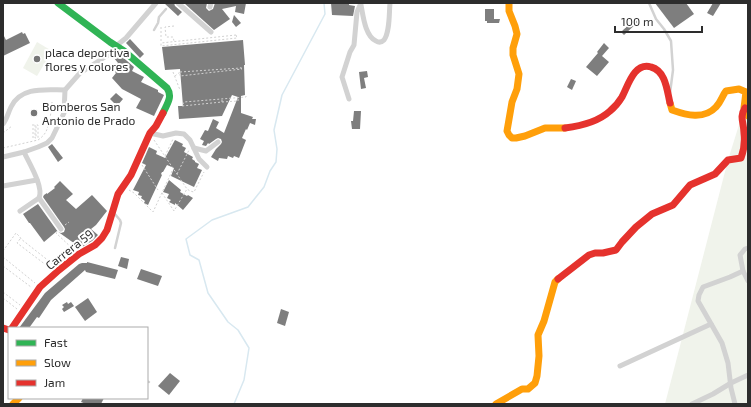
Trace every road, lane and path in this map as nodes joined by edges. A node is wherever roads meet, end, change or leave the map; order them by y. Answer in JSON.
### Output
{"nodes":[{"id":1,"x":58,"y":3,"type":"edge"},
{"id":2,"x":156,"y":3,"type":"edge"},
{"id":3,"x":178,"y":3,"type":"edge"},
{"id":4,"x":361,"y":3,"type":"edge"},
{"id":5,"x":390,"y":3,"type":"edge"},
{"id":6,"x":509,"y":3,"type":"edge"},
{"id":7,"x":648,"y":3,"type":"edge"},
{"id":8,"x":166,"y":9,"type":"dead end"},
{"id":9,"x":157,"y":25,"type":"junction"},
{"id":10,"x":174,"y":26,"type":"dead end"},
{"id":11,"x":154,"y":30,"type":"dead end"},
{"id":12,"x":211,"y":32,"type":"dead end"},
{"id":13,"x":174,"y":41,"type":"junction"},
{"id":14,"x":162,"y":42,"type":"junction"},
{"id":15,"x":116,"y":46,"type":"junction"},
{"id":16,"x":173,"y":72,"type":"dead end"},
{"id":17,"x":180,"y":72,"type":"junction"},
{"id":18,"x":175,"y":76,"type":"junction"},
{"id":19,"x":65,"y":90,"type":"junction"},
{"id":20,"x":180,"y":90,"type":"dead end"},
{"id":21,"x":246,"y":96,"type":"dead end"},
{"id":22,"x":669,"y":97,"type":"junction"},
{"id":23,"x":238,"y":98,"type":"junction"},
{"id":24,"x":349,"y":99,"type":"dead end"},
{"id":25,"x":52,"y":102,"type":"dead end"},
{"id":26,"x":746,"y":111,"type":"edge"},
{"id":27,"x":9,"y":113,"type":"junction"},
{"id":28,"x":3,"y":117,"type":"edge"},
{"id":29,"x":3,"y":124,"type":"edge"},
{"id":30,"x":12,"y":126,"type":"dead end"},
{"id":31,"x":150,"y":133,"type":"junction"},
{"id":32,"x":176,"y":133,"type":"junction"},
{"id":33,"x":3,"y":134,"type":"edge"},
{"id":34,"x":33,"y":138,"type":"dead end"},
{"id":35,"x":38,"y":140,"type":"junction"},
{"id":36,"x":218,"y":142,"type":"dead end"},
{"id":37,"x":3,"y":148,"type":"edge"},
{"id":38,"x":194,"y":148,"type":"junction"},
{"id":39,"x":24,"y":152,"type":"junction"},
{"id":40,"x":3,"y":157,"type":"edge"},
{"id":41,"x":165,"y":157,"type":"junction"},
{"id":42,"x":138,"y":159,"type":"junction"},
{"id":43,"x":207,"y":167,"type":"joint"},
{"id":44,"x":173,"y":169,"type":"junction"},
{"id":45,"x":177,"y":174,"type":"junction"},
{"id":46,"x":37,"y":180,"type":"junction"},
{"id":47,"x":3,"y":186,"type":"edge"},
{"id":48,"x":124,"y":186,"type":"junction"},
{"id":49,"x":187,"y":189,"type":"junction"},
{"id":50,"x":158,"y":190,"type":"dead end"},
{"id":51,"x":162,"y":192,"type":"junction"},
{"id":52,"x":39,"y":198,"type":"junction"},
{"id":53,"x":20,"y":211,"type":"dead end"},
{"id":54,"x":112,"y":212,"type":"junction"},
{"id":55,"x":61,"y":229,"type":"dead end"},
{"id":56,"x":56,"y":234,"type":"dead end"},
{"id":57,"x":20,"y":239,"type":"junction"},
{"id":58,"x":115,"y":248,"type":"dead end"},
{"id":59,"x":748,"y":248,"type":"edge"},
{"id":60,"x":3,"y":251,"type":"edge"},
{"id":61,"x":78,"y":254,"type":"junction"},
{"id":62,"x":4,"y":258,"type":"edge"},
{"id":63,"x":3,"y":261,"type":"edge"},
{"id":64,"x":3,"y":266,"type":"edge"},
{"id":65,"x":56,"y":269,"type":"junction"},
{"id":66,"x":743,"y":271,"type":"junction"},
{"id":67,"x":748,"y":281,"type":"edge"},
{"id":68,"x":36,"y":288,"type":"junction"},
{"id":69,"x":3,"y":292,"type":"edge"},
{"id":70,"x":3,"y":298,"type":"edge"},
{"id":71,"x":21,"y":309,"type":"junction"},
{"id":72,"x":711,"y":324,"type":"junction"},
{"id":73,"x":12,"y":327,"type":"edge"},
{"id":74,"x":620,"y":366,"type":"dead end"},
{"id":75,"x":748,"y":375,"type":"edge"},
{"id":76,"x":731,"y":383,"type":"junction"},
{"id":77,"x":496,"y":404,"type":"edge"},
{"id":78,"x":692,"y":404,"type":"edge"},
{"id":79,"x":735,"y":404,"type":"edge"}],
"edges":[{"from":1,"to":15,"type":"street"},
{"from":2,"to":15,"type":"street"},
{"from":3,"to":12,"type":"street"},
{"from":4,"to":5,"type":"street"},
{"from":4,"to":24,"type":"street"},
{"from":6,"to":22,"type":"street"},
{"from":7,"to":22,"type":"lane"},
{"from":8,"to":9,"type":"lane"},
{"from":9,"to":11,"type":"lane"},
{"from":9,"to":14,"type":"path"},
{"from":10,"to":13,"type":"path"},
{"from":13,"to":14,"type":"path"},
{"from":13,"to":14,"type":"path"},
{"from":15,"to":19,"type":"street"},
{"from":15,"to":31,"type":"street","name":"Carrera 59"},
{"from":16,"to":18,"type":"path"},
{"from":17,"to":17,"type":"path"},
{"from":17,"to":18,"type":"path"},
{"from":18,"to":20,"type":"path"},
{"from":19,"to":27,"type":"street"},
{"from":19,"to":39,"type":"street"},
{"from":21,"to":23,"type":"path"},
{"from":22,"to":26,"type":"street"},
{"from":23,"to":23,"type":"path"},
{"from":25,"to":35,"type":"path"},
{"from":26,"to":77,"type":"street"},
{"from":27,"to":28,"type":"street"},
{"from":27,"to":29,"type":"street"},
{"from":30,"to":33,"type":"path"},
{"from":31,"to":32,"type":"street"},
{"from":31,"to":41,"type":"path"},
{"from":31,"to":42,"type":"street","name":"Carrera 59"},
{"from":32,"to":38,"type":"street"},
{"from":32,"to":41,"type":"path"},
{"from":34,"to":35,"type":"path"},
{"from":35,"to":37,"type":"path"},
{"from":36,"to":38,"type":"street"},
{"from":38,"to":43,"type":"street"},
{"from":38,"to":45,"type":"path"},
{"from":39,"to":40,"type":"street"},
{"from":39,"to":46,"type":"street"},
{"from":41,"to":44,"type":"path"},
{"from":42,"to":48,"type":"street","name":"Carrera 59"},
{"from":42,"to":50,"type":"path"},
{"from":43,"to":49,"type":"path"},
{"from":44,"to":45,"type":"path"},
{"from":44,"to":51,"type":"path"},
{"from":45,"to":49,"type":"path"},
{"from":46,"to":47,"type":"street"},
{"from":46,"to":52,"type":"street"},
{"from":48,"to":51,"type":"path"},
{"from":48,"to":54,"type":"street","name":"Carrera 59"},
{"from":49,"to":51,"type":"path"},
{"from":52,"to":53,"type":"street"},
{"from":52,"to":55,"type":"street"},
{"from":54,"to":58,"type":"lane"},
{"from":54,"to":61,"type":"street","name":"Carrera 59"},
{"from":56,"to":61,"type":"path"},
{"from":57,"to":60,"type":"path"},
{"from":57,"to":65,"type":"path"},
{"from":57,"to":65,"type":"path"},
{"from":59,"to":66,"type":"street"},
{"from":61,"to":65,"type":"street","name":"Carrera 59"},
{"from":62,"to":63,"type":"path"},
{"from":62,"to":68,"type":"path"},
{"from":64,"to":68,"type":"path"},
{"from":65,"to":68,"type":"street","name":"Carrera 59"},
{"from":66,"to":67,"type":"street"},
{"from":66,"to":72,"type":"street"},
{"from":68,"to":71,"type":"street","name":"Carrera 59"},
{"from":69,"to":71,"type":"path"},
{"from":70,"to":71,"type":"path"},
{"from":71,"to":73,"type":"street","name":"Carrera 59"},
{"from":72,"to":74,"type":"street"},
{"from":72,"to":76,"type":"street"},
{"from":75,"to":76,"type":"street"},
{"from":76,"to":78,"type":"street"},
{"from":76,"to":79,"type":"street"}]}
